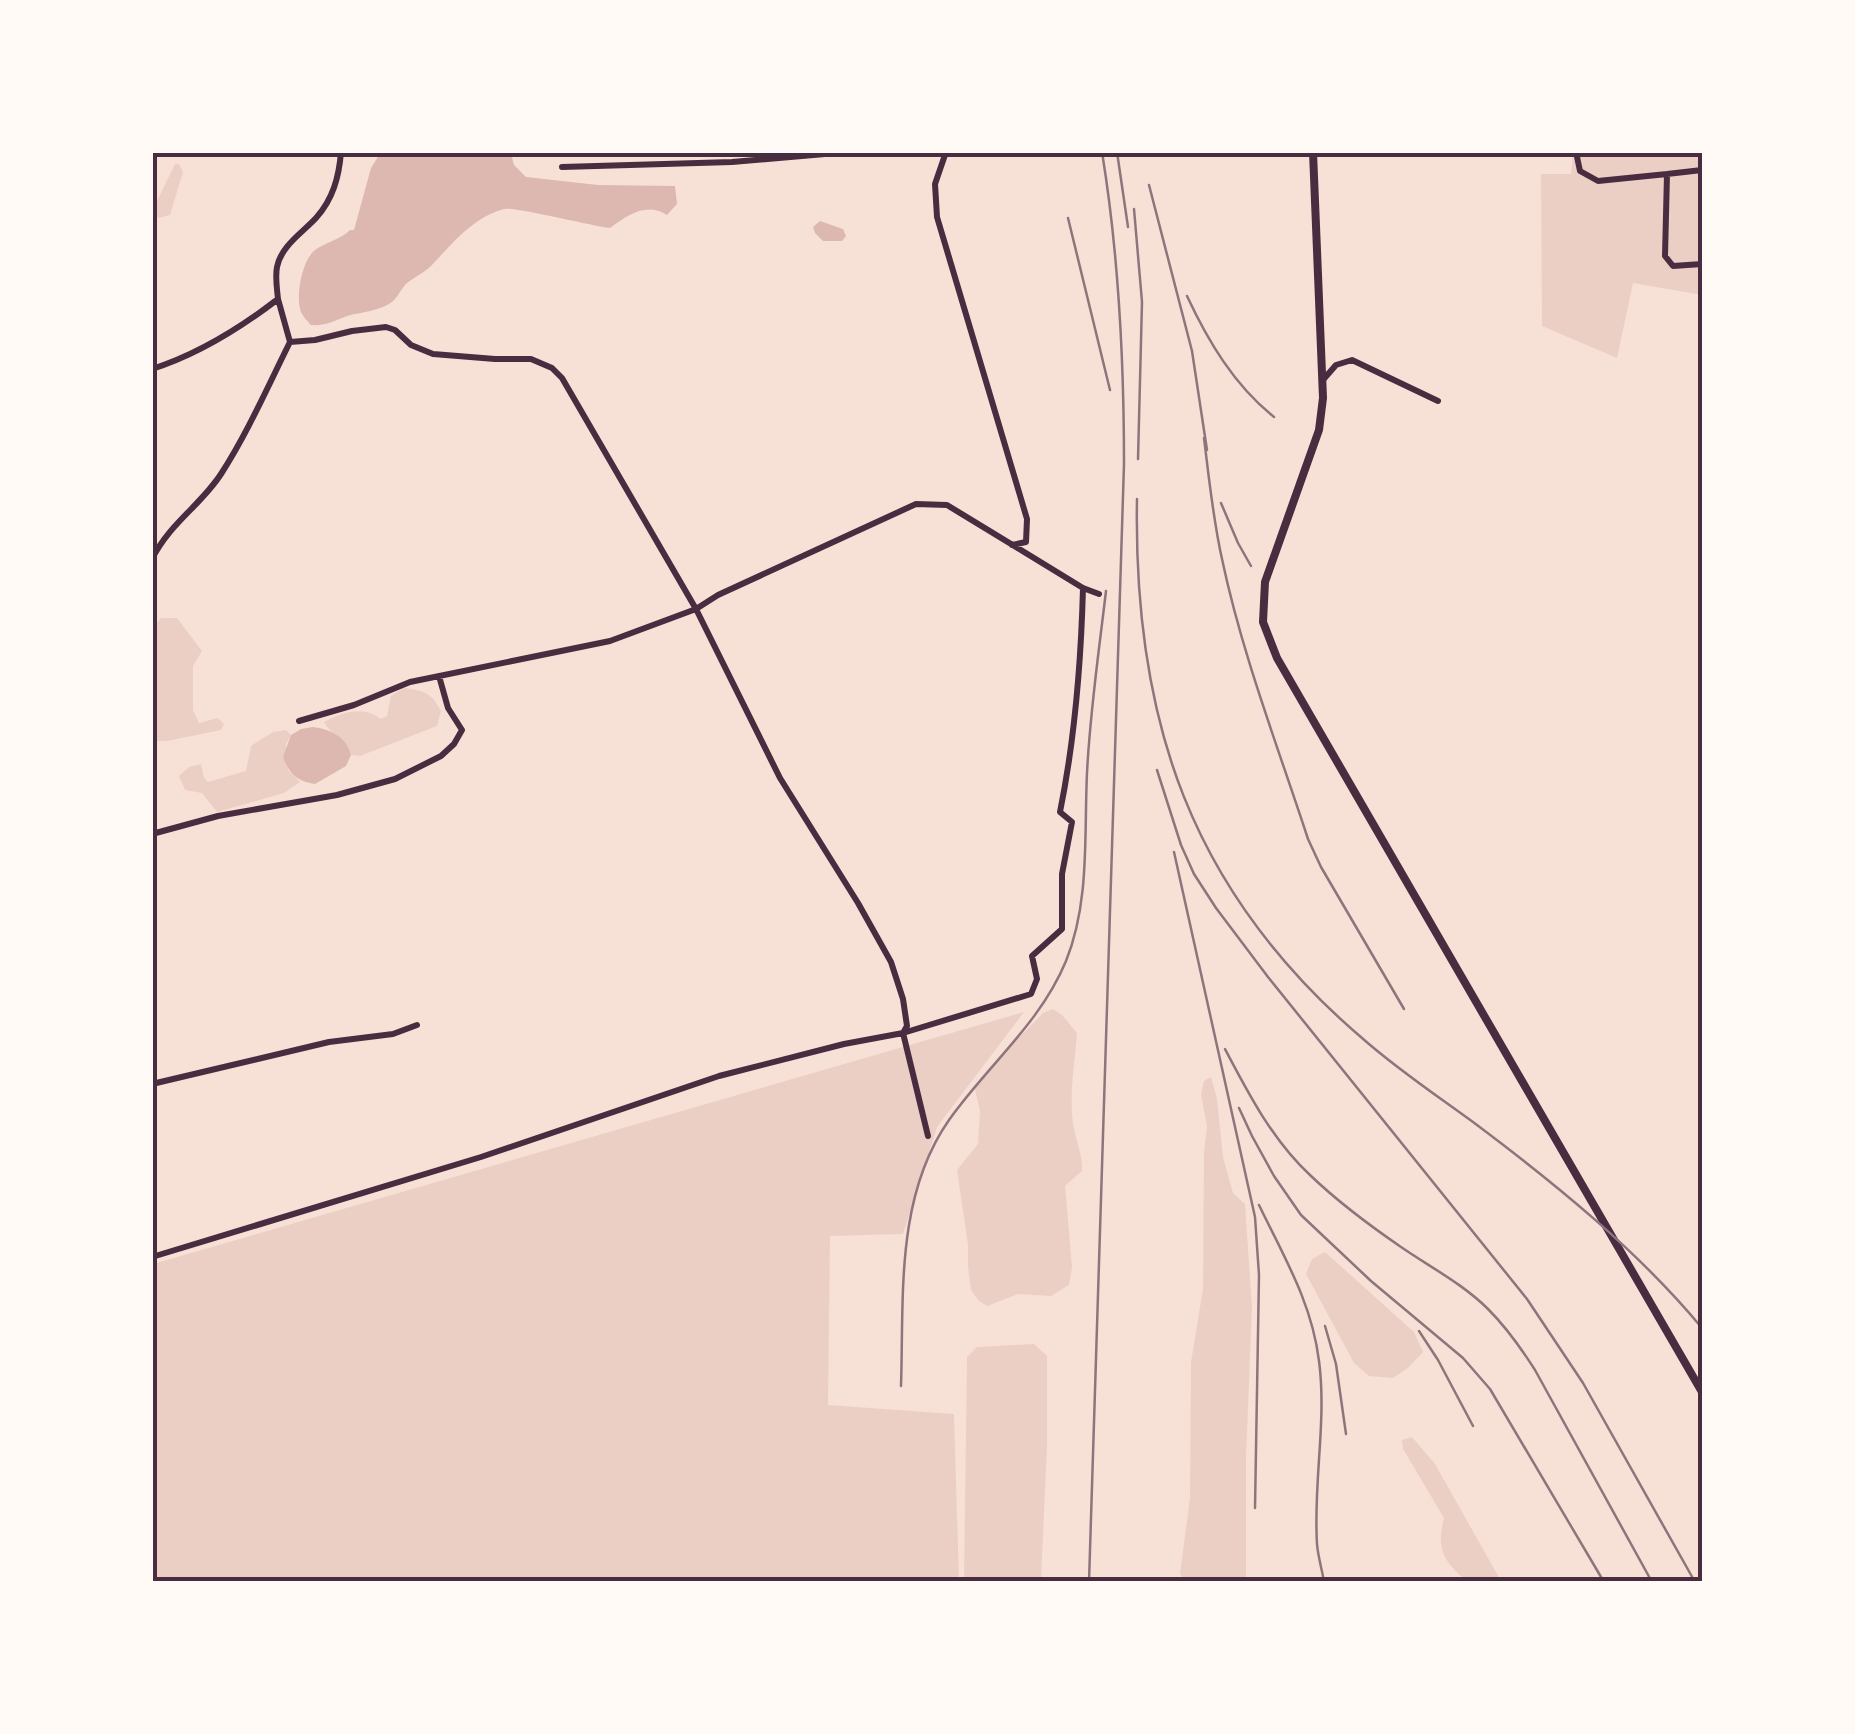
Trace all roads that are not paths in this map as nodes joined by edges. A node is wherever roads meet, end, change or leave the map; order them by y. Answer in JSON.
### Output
{"nodes":[{"id":1,"x":341,"y":152,"type":"edge"},
{"id":2,"x":848,"y":152,"type":"edge"},
{"id":3,"x":946,"y":152,"type":"edge"},
{"id":4,"x":1313,"y":152,"type":"edge"},
{"id":5,"x":1576,"y":152,"type":"edge"},
{"id":6,"x":562,"y":167,"type":"dead end"},
{"id":7,"x":1702,"y":170,"type":"edge"},
{"id":8,"x":1667,"y":174,"type":"junction"},
{"id":9,"x":1702,"y":264,"type":"edge"},
{"id":10,"x":278,"y":299,"type":"junction"},
{"id":11,"x":290,"y":342,"type":"junction"},
{"id":12,"x":152,"y":369,"type":"edge"},
{"id":13,"x":1322,"y":380,"type":"junction"},
{"id":14,"x":1438,"y":401,"type":"dead end"},
{"id":15,"x":1012,"y":545,"type":"junction"},
{"id":16,"x":152,"y":558,"type":"edge"},
{"id":17,"x":1083,"y":588,"type":"junction"},
{"id":18,"x":1099,"y":594,"type":"dead end"},
{"id":19,"x":696,"y":609,"type":"junction"},
{"id":20,"x":439,"y":676,"type":"junction"},
{"id":21,"x":298,"y":721,"type":"dead end"},
{"id":22,"x":152,"y":834,"type":"edge"},
{"id":23,"x":417,"y":1025,"type":"dead end"},
{"id":24,"x":903,"y":1033,"type":"junction"},
{"id":25,"x":152,"y":1084,"type":"edge"},
{"id":26,"x":928,"y":1136,"type":"dead end"},
{"id":27,"x":152,"y":1257,"type":"edge"},
{"id":28,"x":1702,"y":1392,"type":"edge"}],
"edges":[{"from":1,"to":10,"type":"street"},
{"from":2,"to":6,"type":"street"},
{"from":3,"to":15,"type":"street"},
{"from":4,"to":13,"type":"street"},
{"from":5,"to":8,"type":"street"},
{"from":7,"to":8,"type":"street"},
{"from":8,"to":9,"type":"street"},
{"from":10,"to":11,"type":"street"},
{"from":10,"to":12,"type":"street"},
{"from":11,"to":16,"type":"street"},
{"from":11,"to":19,"type":"street"},
{"from":13,"to":14,"type":"street"},
{"from":13,"to":28,"type":"street"},
{"from":15,"to":17,"type":"street"},
{"from":15,"to":19,"type":"street"},
{"from":17,"to":18,"type":"street"},
{"from":17,"to":24,"type":"street"},
{"from":19,"to":20,"type":"street"},
{"from":19,"to":24,"type":"street"},
{"from":20,"to":21,"type":"street"},
{"from":20,"to":22,"type":"street"},
{"from":23,"to":25,"type":"street"},
{"from":24,"to":26,"type":"street"},
{"from":24,"to":27,"type":"street"}]}
